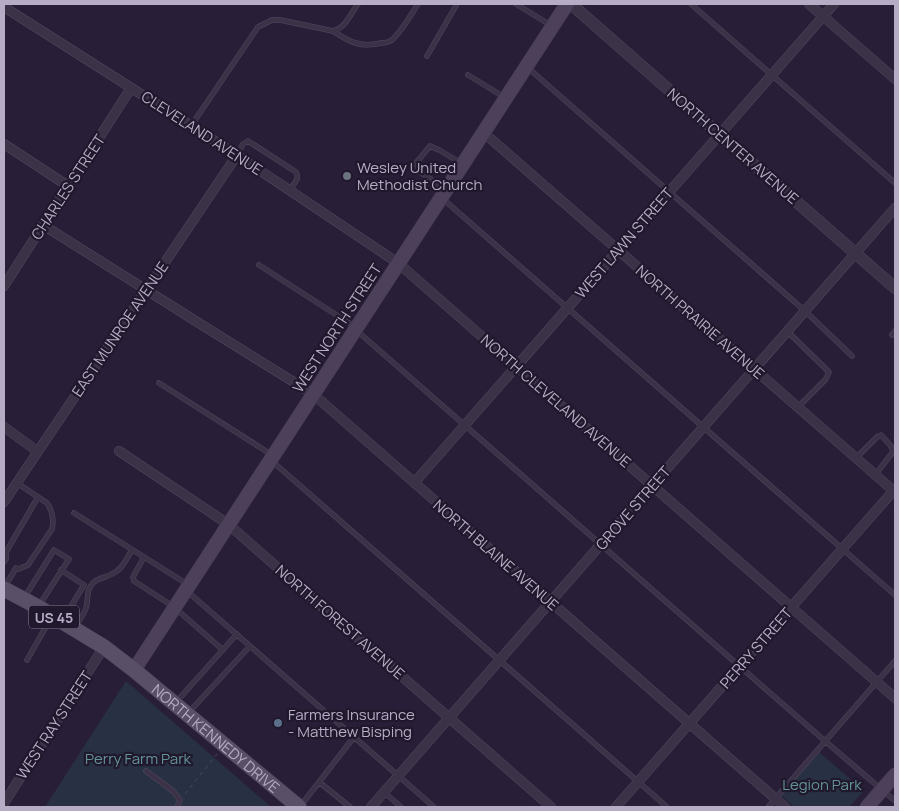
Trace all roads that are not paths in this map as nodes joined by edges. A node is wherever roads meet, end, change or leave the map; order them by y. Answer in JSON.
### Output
{"nodes":[{"id":1,"x":358,"y":4,"type":"edge"},
{"id":2,"x":418,"y":4,"type":"edge"},
{"id":3,"x":457,"y":4,"type":"edge"},
{"id":4,"x":516,"y":4,"type":"edge"},
{"id":5,"x":567,"y":4,"type":"edge"},
{"id":6,"x":571,"y":4,"type":"edge"},
{"id":7,"x":691,"y":4,"type":"edge"},
{"id":8,"x":809,"y":4,"type":"edge"},
{"id":9,"x":834,"y":4,"type":"edge"},
{"id":10,"x":4,"y":7,"type":"edge"},
{"id":11,"x":823,"y":16,"type":"junction"},
{"id":12,"x":552,"y":26,"type":"junction"},
{"id":13,"x":332,"y":31,"type":"junction"},
{"id":14,"x":426,"y":56,"type":"dead end"},
{"id":15,"x":526,"y":66,"type":"junction"},
{"id":16,"x":772,"y":75,"type":"junction"},
{"id":17,"x":468,"y":76,"type":"dead end"},
{"id":18,"x":895,"y":79,"type":"edge"},
{"id":19,"x":131,"y":88,"type":"junction"},
{"id":20,"x":505,"y":98,"type":"junction"},
{"id":21,"x":191,"y":126,"type":"junction"},
{"id":22,"x":483,"y":132,"type":"junction"},
{"id":23,"x":720,"y":134,"type":"junction"},
{"id":24,"x":4,"y":144,"type":"edge"},
{"id":25,"x":237,"y":155,"type":"junction"},
{"id":26,"x":462,"y":164,"type":"junction"},
{"id":27,"x":895,"y":183,"type":"edge"},
{"id":28,"x":68,"y":186,"type":"junction"},
{"id":29,"x":290,"y":190,"type":"junction"},
{"id":30,"x":669,"y":192,"type":"junction"},
{"id":31,"x":443,"y":193,"type":"junction"},
{"id":32,"x":895,"y":208,"type":"edge"},
{"id":33,"x":43,"y":225,"type":"junction"},
{"id":34,"x":618,"y":250,"type":"junction"},
{"id":35,"x":856,"y":253,"type":"junction"},
{"id":36,"x":398,"y":263,"type":"junction"},
{"id":37,"x":259,"y":265,"type":"dead end"},
{"id":38,"x":4,"y":286,"type":"edge"},
{"id":39,"x":895,"y":288,"type":"edge"},
{"id":40,"x":147,"y":291,"type":"junction"},
{"id":41,"x":567,"y":308,"type":"junction"},
{"id":42,"x":805,"y":311,"type":"junction"},
{"id":43,"x":356,"y":329,"type":"junction"},
{"id":44,"x":787,"y":332,"type":"junction"},
{"id":45,"x":852,"y":356,"type":"dead end"},
{"id":46,"x":516,"y":366,"type":"junction"},
{"id":47,"x":754,"y":369,"type":"junction"},
{"id":48,"x":159,"y":383,"type":"dead end"},
{"id":49,"x":313,"y":394,"type":"junction"},
{"id":50,"x":798,"y":407,"type":"junction"},
{"id":51,"x":465,"y":425,"type":"junction"},
{"id":52,"x":4,"y":427,"type":"edge"},
{"id":53,"x":704,"y":427,"type":"junction"},
{"id":54,"x":38,"y":451,"type":"junction"},
{"id":55,"x":119,"y":451,"type":"dead end"},
{"id":56,"x":272,"y":457,"type":"junction"},
{"id":57,"x":856,"y":458,"type":"junction"},
{"id":58,"x":875,"y":475,"type":"junction"},
{"id":59,"x":16,"y":483,"type":"junction"},
{"id":60,"x":414,"y":483,"type":"junction"},
{"id":61,"x":652,"y":485,"type":"junction"},
{"id":62,"x":895,"y":491,"type":"edge"},
{"id":63,"x":38,"y":497,"type":"junction"},
{"id":64,"x":4,"y":502,"type":"edge"},
{"id":65,"x":74,"y":513,"type":"dead end"},
{"id":66,"x":228,"y":524,"type":"junction"},
{"id":67,"x":601,"y":544,"type":"junction"},
{"id":68,"x":843,"y":549,"type":"junction"},
{"id":69,"x":132,"y":550,"type":"junction"},
{"id":70,"x":144,"y":557,"type":"junction"},
{"id":71,"x":4,"y":562,"type":"edge"},
{"id":72,"x":61,"y":570,"type":"junction"},
{"id":73,"x":187,"y":587,"type":"junction"},
{"id":74,"x":4,"y":589,"type":"edge"},
{"id":75,"x":895,"y":595,"type":"edge"},
{"id":76,"x":24,"y":599,"type":"junction"},
{"id":77,"x":550,"y":602,"type":"junction"},
{"id":78,"x":38,"y":607,"type":"junction"},
{"id":79,"x":174,"y":607,"type":"junction"},
{"id":80,"x":792,"y":607,"type":"junction"},
{"id":81,"x":63,"y":622,"type":"junction"},
{"id":82,"x":237,"y":634,"type":"junction"},
{"id":83,"x":250,"y":646,"type":"junction"},
{"id":84,"x":104,"y":647,"type":"junction"},
{"id":85,"x":223,"y":650,"type":"junction"},
{"id":86,"x":27,"y":660,"type":"dead end"},
{"id":87,"x":499,"y":660,"type":"junction"},
{"id":88,"x":895,"y":661,"type":"edge"},
{"id":89,"x":740,"y":666,"type":"junction"},
{"id":90,"x":134,"y":670,"type":"junction"},
{"id":91,"x":877,"y":682,"type":"junction"},
{"id":92,"x":895,"y":698,"type":"edge"},
{"id":93,"x":174,"y":703,"type":"junction"},
{"id":94,"x":187,"y":714,"type":"junction"},
{"id":95,"x":449,"y":718,"type":"junction"},
{"id":96,"x":689,"y":724,"type":"junction"},
{"id":97,"x":354,"y":737,"type":"junction"},
{"id":98,"x":825,"y":741,"type":"junction"},
{"id":99,"x":146,"y":771,"type":"dead end"},
{"id":100,"x":895,"y":775,"type":"edge"},
{"id":101,"x":398,"y":776,"type":"junction"},
{"id":102,"x":319,"y":782,"type":"junction"},
{"id":103,"x":638,"y":782,"type":"junction"},
{"id":104,"x":882,"y":790,"type":"junction"},
{"id":105,"x":384,"y":792,"type":"junction"},
{"id":106,"x":775,"y":798,"type":"junction"},
{"id":107,"x":895,"y":801,"type":"edge"},
{"id":108,"x":4,"y":803,"type":"edge"},
{"id":109,"x":177,"y":807,"type":"edge"},
{"id":110,"x":299,"y":807,"type":"edge"},
{"id":111,"x":350,"y":807,"type":"edge"},
{"id":112,"x":371,"y":807,"type":"edge"},
{"id":113,"x":401,"y":807,"type":"edge"},
{"id":114,"x":434,"y":807,"type":"edge"},
{"id":115,"x":551,"y":807,"type":"edge"},
{"id":116,"x":616,"y":807,"type":"edge"},
{"id":117,"x":667,"y":807,"type":"edge"},
{"id":118,"x":768,"y":807,"type":"edge"},
{"id":119,"x":785,"y":807,"type":"edge"},
{"id":120,"x":867,"y":807,"type":"edge"}],
"edges":[{"from":1,"to":13,"type":"lane"},
{"from":2,"to":13,"type":"lane"},
{"from":3,"to":14,"type":"lane"},
{"from":4,"to":12,"type":"lane"},
{"from":5,"to":12,"type":"main road","name":"WEST NORTH STREET"},
{"from":6,"to":23,"type":"street","name":"NORTH CENTER AVENUE"},
{"from":7,"to":16,"type":"lane"},
{"from":8,"to":11,"type":"street"},
{"from":9,"to":11,"type":"street","name":"WEST LAWN STREET"},
{"from":10,"to":19,"type":"street","name":"CLEVELAND AVENUE"},
{"from":11,"to":16,"type":"street","name":"WEST LAWN STREET"},
{"from":11,"to":18,"type":"street"},
{"from":12,"to":15,"type":"main road","name":"WEST NORTH STREET"},
{"from":13,"to":21,"type":"lane"},
{"from":15,"to":20,"type":"main road","name":"WEST NORTH STREET"},
{"from":15,"to":30,"type":"lane"},
{"from":16,"to":23,"type":"street","name":"WEST LAWN STREET"},
{"from":16,"to":27,"type":"lane"},
{"from":17,"to":20,"type":"lane"},
{"from":19,"to":21,"type":"street","name":"CLEVELAND AVENUE"},
{"from":19,"to":28,"type":"street","name":"CHARLES STREET"},
{"from":20,"to":22,"type":"main road","name":"WEST NORTH STREET"},
{"from":21,"to":25,"type":"street","name":"CLEVELAND AVENUE"},
{"from":22,"to":26,"type":"main road","name":"WEST NORTH STREET"},
{"from":22,"to":34,"type":"street","name":"NORTH PRAIRIE AVENUE"},
{"from":23,"to":30,"type":"street","name":"WEST LAWN STREET"},
{"from":23,"to":35,"type":"street","name":"NORTH CENTER AVENUE"},
{"from":24,"to":28,"type":"street"},
{"from":25,"to":29,"type":"street","name":"CLEVELAND AVENUE"},
{"from":25,"to":29,"type":"lane"},
{"from":25,"to":40,"type":"street","name":"EAST MUNROE AVENUE"},
{"from":26,"to":31,"type":"main road","name":"WEST NORTH STREET"},
{"from":26,"to":31,"type":"lane"},
{"from":28,"to":33,"type":"street","name":"CHARLES STREET"},
{"from":29,"to":36,"type":"street","name":"CLEVELAND AVENUE"},
{"from":30,"to":34,"type":"street","name":"WEST LAWN STREET"},
{"from":30,"to":42,"type":"lane"},
{"from":31,"to":36,"type":"main road","name":"WEST NORTH STREET"},
{"from":31,"to":41,"type":"lane"},
{"from":32,"to":35,"type":"street","name":"GROVE STREET"},
{"from":33,"to":38,"type":"street","name":"CHARLES STREET"},
{"from":33,"to":40,"type":"street","name":"NORTH BLAINE AVENUE"},
{"from":34,"to":41,"type":"street","name":"WEST LAWN STREET"},
{"from":34,"to":47,"type":"street","name":"NORTH PRAIRIE AVENUE"},
{"from":35,"to":39,"type":"street","name":"NORTH CENTER AVENUE"},
{"from":35,"to":42,"type":"street","name":"GROVE STREET"},
{"from":36,"to":43,"type":"main road","name":"WEST NORTH STREET"},
{"from":36,"to":46,"type":"street","name":"NORTH CLEVELAND AVENUE"},
{"from":37,"to":43,"type":"lane"},
{"from":40,"to":49,"type":"street","name":"NORTH BLAINE AVENUE"},
{"from":40,"to":54,"type":"street","name":"EAST MUNROE AVENUE"},
{"from":41,"to":46,"type":"street","name":"WEST LAWN STREET"},
{"from":41,"to":53,"type":"lane"},
{"from":42,"to":44,"type":"street","name":"GROVE STREET"},
{"from":42,"to":45,"type":"lane"},
{"from":43,"to":49,"type":"main road","name":"WEST NORTH STREET"},
{"from":43,"to":51,"type":"lane"},
{"from":44,"to":47,"type":"street","name":"GROVE STREET"},
{"from":44,"to":50,"type":"lane"},
{"from":46,"to":51,"type":"street","name":"WEST LAWN STREET"},
{"from":46,"to":61,"type":"street","name":"NORTH CLEVELAND AVENUE"},
{"from":47,"to":50,"type":"street","name":"NORTH PRAIRIE AVENUE"},
{"from":47,"to":53,"type":"street","name":"GROVE STREET"},
{"from":48,"to":56,"type":"lane"},
{"from":49,"to":56,"type":"main road","name":"WEST NORTH STREET"},
{"from":49,"to":60,"type":"street","name":"NORTH BLAINE AVENUE"},
{"from":50,"to":57,"type":"street","name":"NORTH PRAIRIE AVENUE"},
{"from":51,"to":60,"type":"street","name":"WEST LAWN STREET"},
{"from":51,"to":67,"type":"lane"},
{"from":52,"to":54,"type":"street"},
{"from":53,"to":61,"type":"street","name":"GROVE STREET"},
{"from":53,"to":68,"type":"lane"},
{"from":54,"to":59,"type":"street","name":"EAST MUNROE AVENUE"},
{"from":55,"to":66,"type":"street","name":"NORTH FOREST AVENUE"},
{"from":56,"to":66,"type":"main road","name":"WEST NORTH STREET"},
{"from":56,"to":87,"type":"lane"},
{"from":57,"to":58,"type":"street","name":"NORTH PRAIRIE AVENUE"},
{"from":57,"to":58,"type":"lane"},
{"from":58,"to":62,"type":"street","name":"NORTH PRAIRIE AVENUE"},
{"from":59,"to":63,"type":"lane"},
{"from":59,"to":64,"type":"street","name":"EAST MUNROE AVENUE"},
{"from":60,"to":77,"type":"street","name":"NORTH BLAINE AVENUE"},
{"from":61,"to":67,"type":"street","name":"GROVE STREET"},
{"from":61,"to":80,"type":"street","name":"NORTH CLEVELAND AVENUE"},
{"from":62,"to":68,"type":"street","name":"PERRY STREET"},
{"from":63,"to":71,"type":"lane"},
{"from":63,"to":74,"type":"lane"},
{"from":65,"to":69,"type":"lane"},
{"from":66,"to":73,"type":"main road","name":"WEST NORTH STREET"},
{"from":66,"to":95,"type":"street","name":"NORTH FOREST AVENUE"},
{"from":67,"to":77,"type":"street","name":"GROVE STREET"},
{"from":67,"to":89,"type":"lane"},
{"from":68,"to":75,"type":"lane"},
{"from":68,"to":80,"type":"street","name":"PERRY STREET"},
{"from":69,"to":70,"type":"lane"},
{"from":69,"to":81,"type":"lane"},
{"from":70,"to":73,"type":"lane"},
{"from":70,"to":79,"type":"lane"},
{"from":72,"to":76,"type":"lane"},
{"from":72,"to":78,"type":"lane"},
{"from":72,"to":81,"type":"lane"},
{"from":73,"to":79,"type":"main road","name":"WEST NORTH STREET"},
{"from":73,"to":82,"type":"lane"},
{"from":74,"to":76,"type":"main road","number":"US 45"},
{"from":76,"to":78,"type":"main road","number":"US 45"},
{"from":77,"to":87,"type":"street","name":"GROVE STREET"},
{"from":77,"to":96,"type":"street","name":"NORTH BLAINE AVENUE"},
{"from":78,"to":81,"type":"main road","number":"US 45"},
{"from":79,"to":85,"type":"lane"},
{"from":79,"to":90,"type":"main road","name":"WEST NORTH STREET"},
{"from":80,"to":89,"type":"street","name":"PERRY STREET"},
{"from":80,"to":91,"type":"street","name":"NORTH CLEVELAND AVENUE"},
{"from":81,"to":84,"type":"main road","number":"US 45"},
{"from":81,"to":86,"type":"lane"},
{"from":82,"to":83,"type":"lane"},
{"from":82,"to":85,"type":"lane"},
{"from":83,"to":94,"type":"lane"},
{"from":83,"to":97,"type":"lane"},
{"from":84,"to":90,"type":"main road","number":"US 45"},
{"from":84,"to":108,"type":"street","name":"WEST RAY STREET"},
{"from":85,"to":93,"type":"lane"},
{"from":87,"to":95,"type":"street","name":"GROVE STREET"},
{"from":87,"to":103,"type":"lane"},
{"from":88,"to":91,"type":"lane"},
{"from":89,"to":96,"type":"street","name":"PERRY STREET"},
{"from":89,"to":98,"type":"lane"},
{"from":90,"to":93,"type":"main road","name":"NORTH KENNEDY DRIVE","number":"US 45"},
{"from":91,"to":92,"type":"street","name":"NORTH CLEVELAND AVENUE"},
{"from":91,"to":98,"type":"lane"},
{"from":93,"to":94,"type":"main road","name":"NORTH KENNEDY DRIVE","number":"US 45"},
{"from":94,"to":110,"type":"main road","name":"NORTH KENNEDY DRIVE","number":"US 45"},
{"from":95,"to":101,"type":"street","name":"GROVE STREET"},
{"from":95,"to":115,"type":"street","name":"NORTH FOREST AVENUE"},
{"from":96,"to":103,"type":"street","name":"PERRY STREET"},
{"from":96,"to":106,"type":"street","name":"NORTH BLAINE AVENUE"},
{"from":97,"to":101,"type":"lane"},
{"from":97,"to":102,"type":"lane"},
{"from":98,"to":104,"type":"lane"},
{"from":98,"to":106,"type":"lane"},
{"from":99,"to":109,"type":"lane"},
{"from":100,"to":104,"type":"main road"},
{"from":101,"to":105,"type":"street","name":"GROVE STREET"},
{"from":101,"to":114,"type":"lane"},
{"from":102,"to":110,"type":"lane"},
{"from":102,"to":111,"type":"lane"},
{"from":103,"to":116,"type":"street","name":"PERRY STREET"},
{"from":103,"to":117,"type":"lane"},
{"from":104,"to":107,"type":"lane"},
{"from":104,"to":120,"type":"main road"},
{"from":105,"to":112,"type":"street","name":"GROVE STREET"},
{"from":105,"to":113,"type":"lane"},
{"from":106,"to":118,"type":"lane"},
{"from":106,"to":119,"type":"street","name":"NORTH BLAINE AVENUE"}]}
